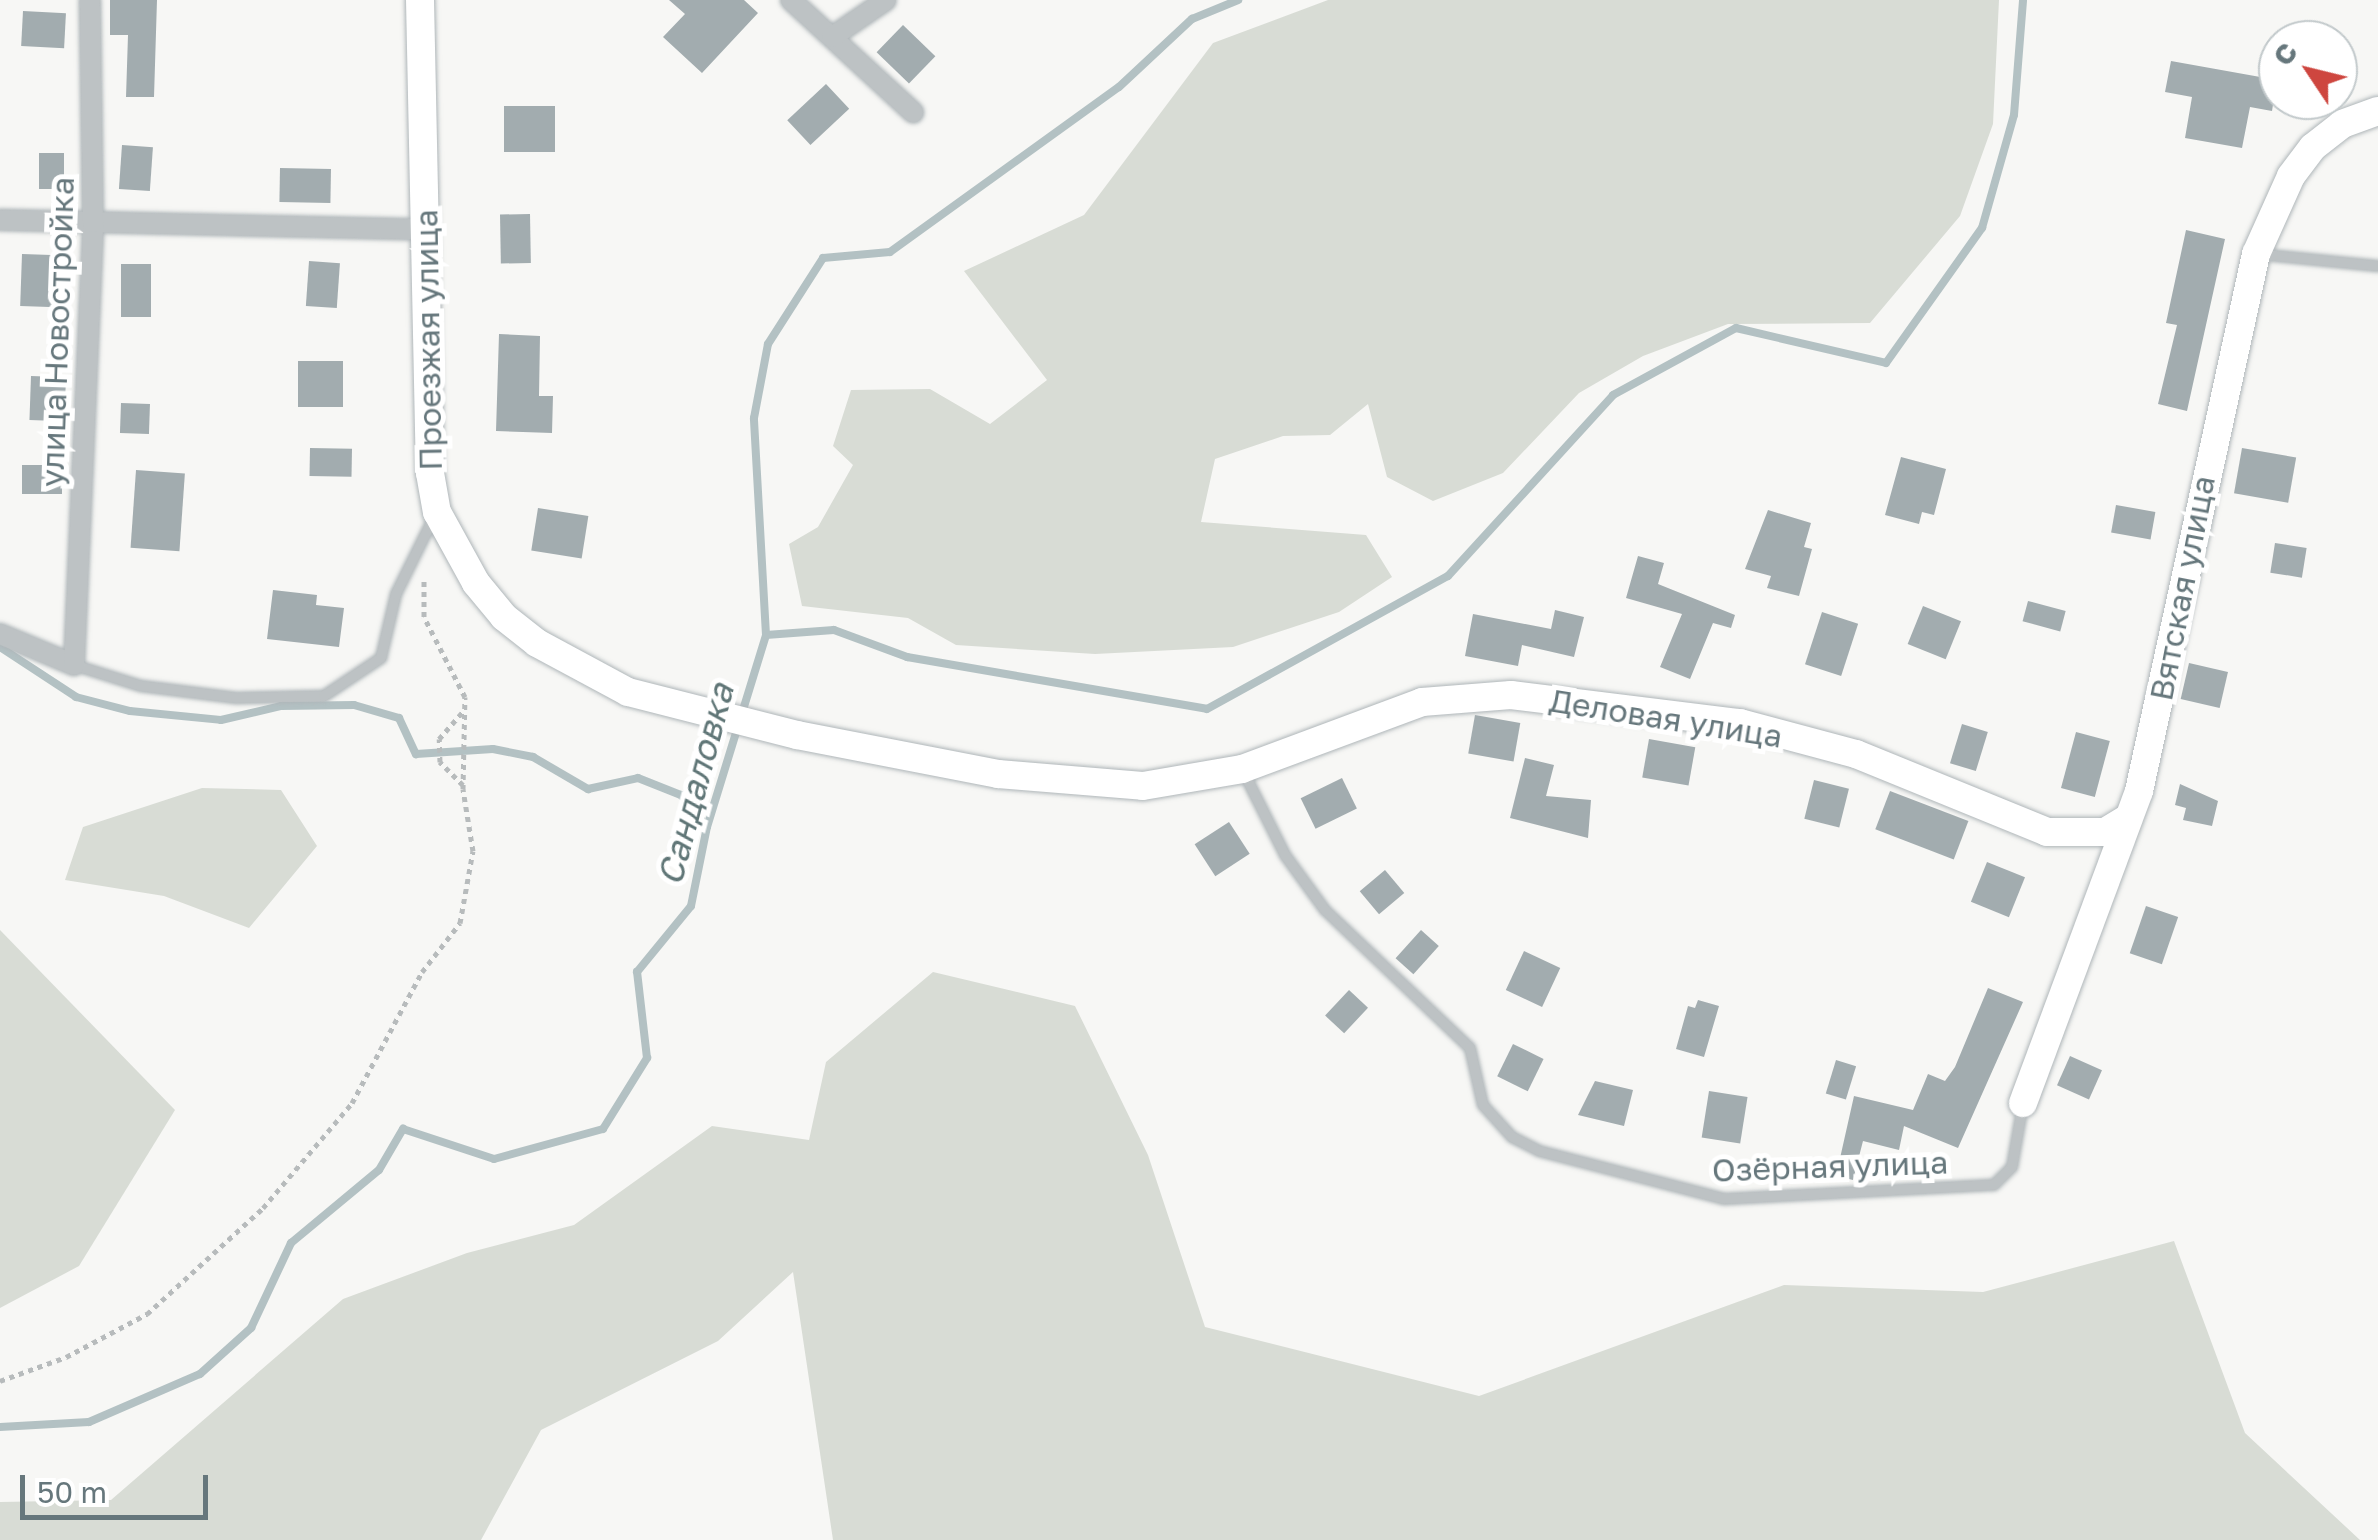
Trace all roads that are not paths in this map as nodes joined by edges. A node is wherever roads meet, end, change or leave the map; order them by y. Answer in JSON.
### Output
{"nodes":[{"id":1,"x":90,"y":0,"type":"edge"},
{"id":2,"x":420,"y":0,"type":"edge"},
{"id":3,"x":792,"y":0,"type":"edge"},
{"id":4,"x":886,"y":0,"type":"edge"},
{"id":5,"x":832,"y":38,"type":"junction"},
{"id":6,"x":913,"y":112,"type":"dead end"},
{"id":7,"x":2378,"y":112,"type":"edge"},
{"id":8,"x":0,"y":220,"type":"edge"},
{"id":9,"x":93,"y":222,"type":"junction"},
{"id":10,"x":426,"y":230,"type":"junction"},
{"id":11,"x":2256,"y":254,"type":"junction"},
{"id":12,"x":2378,"y":266,"type":"edge"},
{"id":13,"x":437,"y":512,"type":"junction"},
{"id":14,"x":0,"y":634,"type":"edge"},
{"id":15,"x":74,"y":665,"type":"junction"},
{"id":16,"x":797,"y":735,"type":"joint"},
{"id":17,"x":1242,"y":769,"type":"junction"},
{"id":18,"x":2128,"y":818,"type":"junction"},
{"id":19,"x":2023,"y":1103,"type":"joint"}],
"edges":[{"from":1,"to":9,"type":"street","name":"улица Новостройка"},
{"from":2,"to":10,"type":"street","name":"Проезжая улица"},
{"from":3,"to":5,"type":"street"},
{"from":4,"to":5,"type":"street"},
{"from":5,"to":6,"type":"street"},
{"from":7,"to":11,"type":"street","name":"Вятская улица"},
{"from":8,"to":9,"type":"street"},
{"from":9,"to":10,"type":"street"},
{"from":9,"to":15,"type":"street","name":"улица Новостройка"},
{"from":10,"to":13,"type":"street","name":"Проезжая улица"},
{"from":11,"to":12,"type":"lane"},
{"from":11,"to":18,"type":"street","name":"Вятская улица"},
{"from":13,"to":15,"type":"lane"},
{"from":13,"to":16,"type":"street","name":"Проезжая улица"},
{"from":14,"to":15,"type":"street"},
{"from":16,"to":17,"type":"street","name":"Деловая улица"},
{"from":17,"to":18,"type":"street","name":"Деловая улица"},
{"from":17,"to":19,"type":"lane","name":"Озёрная улица"},
{"from":18,"to":19,"type":"street","name":"Вятская улица"}]}
